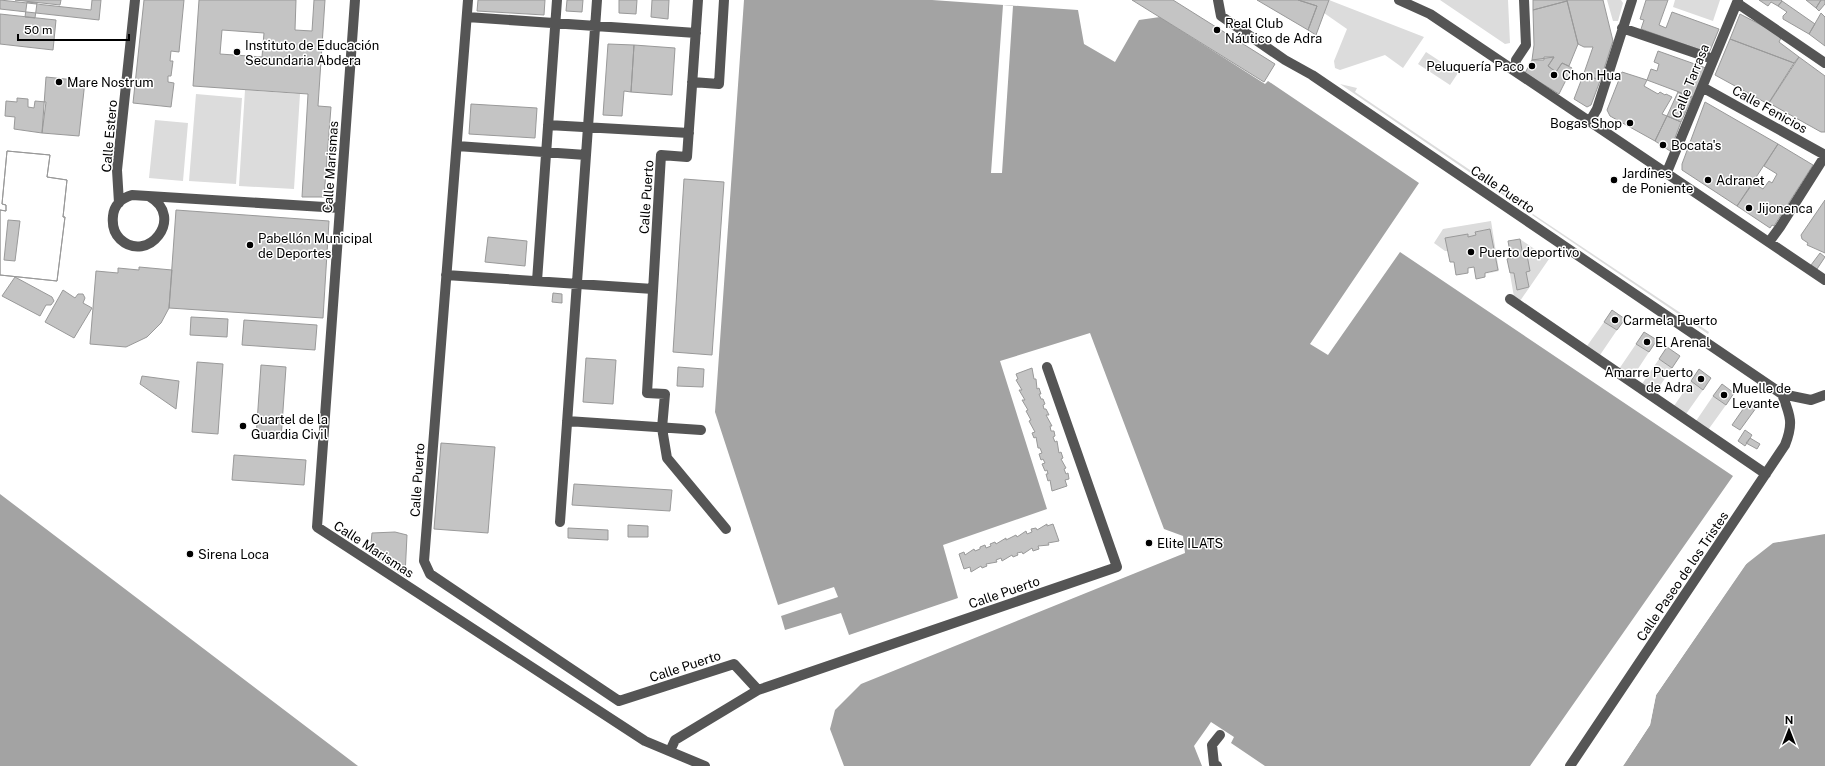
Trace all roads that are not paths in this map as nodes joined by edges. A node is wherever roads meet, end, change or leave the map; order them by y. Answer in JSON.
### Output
{"nodes":[{"id":1,"x":136,"y":0,"type":"edge"},
{"id":2,"x":355,"y":0,"type":"edge"},
{"id":3,"x":468,"y":0,"type":"edge"},
{"id":4,"x":557,"y":0,"type":"edge"},
{"id":5,"x":597,"y":0,"type":"edge"},
{"id":6,"x":698,"y":0,"type":"edge"},
{"id":7,"x":724,"y":0,"type":"edge"},
{"id":8,"x":1218,"y":0,"type":"edge"},
{"id":9,"x":1399,"y":0,"type":"edge"},
{"id":10,"x":1524,"y":0,"type":"edge"},
{"id":11,"x":1632,"y":0,"type":"edge"},
{"id":12,"x":1738,"y":1,"type":"edge"},
{"id":13,"x":467,"y":17,"type":"junction"},
{"id":14,"x":556,"y":23,"type":"junction"},
{"id":15,"x":595,"y":26,"type":"junction"},
{"id":16,"x":1622,"y":28,"type":"junction"},
{"id":17,"x":696,"y":33,"type":"junction"},
{"id":18,"x":1713,"y":59,"type":"junction"},
{"id":19,"x":1825,"y":63,"type":"edge"},
{"id":20,"x":1516,"y":71,"type":"junction"},
{"id":21,"x":692,"y":82,"type":"junction"},
{"id":22,"x":1702,"y":87,"type":"junction"},
{"id":23,"x":1590,"y":121,"type":"junction"},
{"id":24,"x":548,"y":125,"type":"junction"},
{"id":25,"x":588,"y":127,"type":"junction"},
{"id":26,"x":689,"y":133,"type":"junction"},
{"id":27,"x":456,"y":146,"type":"junction"},
{"id":28,"x":546,"y":152,"type":"junction"},
{"id":29,"x":586,"y":155,"type":"junction"},
{"id":30,"x":1825,"y":155,"type":"edge"},
{"id":31,"x":1667,"y":172,"type":"junction"},
{"id":32,"x":150,"y":197,"type":"junction"},
{"id":33,"x":119,"y":203,"type":"junction"},
{"id":34,"x":340,"y":208,"type":"junction"},
{"id":35,"x":1769,"y":242,"type":"junction"},
{"id":36,"x":446,"y":276,"type":"junction"},
{"id":37,"x":1825,"y":280,"type":"edge"},
{"id":38,"x":537,"y":281,"type":"junction"},
{"id":39,"x":577,"y":284,"type":"junction"},
{"id":40,"x":653,"y":289,"type":"junction"},
{"id":41,"x":1510,"y":299,"type":"dead end"},
{"id":42,"x":1048,"y":367,"type":"dead end"},
{"id":43,"x":1782,"y":394,"type":"junction"},
{"id":44,"x":1825,"y":395,"type":"edge"},
{"id":45,"x":567,"y":421,"type":"junction"},
{"id":46,"x":662,"y":428,"type":"junction"},
{"id":47,"x":701,"y":430,"type":"dead end"},
{"id":48,"x":1766,"y":474,"type":"junction"},
{"id":49,"x":560,"y":522,"type":"dead end"},
{"id":50,"x":726,"y":529,"type":"dead end"},
{"id":51,"x":758,"y":690,"type":"junction"},
{"id":52,"x":1220,"y":735,"type":"dead end"},
{"id":53,"x":670,"y":751,"type":"junction"},
{"id":54,"x":705,"y":766,"type":"edge"},
{"id":55,"x":1217,"y":766,"type":"edge"},
{"id":56,"x":1570,"y":766,"type":"edge"}],
"edges":[{"from":1,"to":33,"type":"street","name":"Calle Estero"},
{"from":2,"to":34,"type":"street","name":"Calle Marismas"},
{"from":3,"to":13,"type":"street","name":"Calle Puerto"},
{"from":4,"to":14,"type":"street"},
{"from":5,"to":15,"type":"street"},
{"from":6,"to":17,"type":"street","name":"Calle Puerto"},
{"from":7,"to":21,"type":"street"},
{"from":8,"to":43,"type":"street","name":"Calle Puerto"},
{"from":9,"to":20,"type":"street"},
{"from":10,"to":20,"type":"street"},
{"from":11,"to":16,"type":"street"},
{"from":12,"to":18,"type":"street","name":"Calle Tarrasa"},
{"from":12,"to":19,"type":"street"},
{"from":13,"to":14,"type":"street"},
{"from":13,"to":27,"type":"street","name":"Calle Puerto"},
{"from":14,"to":15,"type":"street"},
{"from":14,"to":24,"type":"street"},
{"from":15,"to":17,"type":"street"},
{"from":15,"to":25,"type":"street"},
{"from":16,"to":18,"type":"street"},
{"from":16,"to":23,"type":"street"},
{"from":17,"to":21,"type":"street","name":"Calle Puerto"},
{"from":18,"to":22,"type":"street","name":"Calle Tarrasa"},
{"from":20,"to":23,"type":"street"},
{"from":21,"to":26,"type":"street","name":"Calle Puerto"},
{"from":22,"to":30,"type":"street","name":"Calle Fenicios"},
{"from":22,"to":31,"type":"street","name":"Calle Tarrasa"},
{"from":23,"to":31,"type":"street"},
{"from":24,"to":25,"type":"street"},
{"from":24,"to":28,"type":"street"},
{"from":25,"to":26,"type":"street"},
{"from":25,"to":29,"type":"street"},
{"from":26,"to":40,"type":"street","name":"Calle Puerto"},
{"from":27,"to":28,"type":"street"},
{"from":27,"to":36,"type":"street","name":"Calle Puerto"},
{"from":28,"to":29,"type":"street"},
{"from":28,"to":38,"type":"street"},
{"from":29,"to":39,"type":"street"},
{"from":30,"to":35,"type":"street"},
{"from":31,"to":35,"type":"street"},
{"from":32,"to":33,"type":"street"},
{"from":32,"to":33,"type":"street"},
{"from":32,"to":34,"type":"street"},
{"from":34,"to":53,"type":"street","name":"Calle Marismas"},
{"from":35,"to":37,"type":"street"},
{"from":36,"to":38,"type":"street"},
{"from":36,"to":51,"type":"street","name":"Calle Puerto"},
{"from":38,"to":39,"type":"street"},
{"from":39,"to":40,"type":"street"},
{"from":39,"to":45,"type":"street"},
{"from":40,"to":46,"type":"street","name":"Calle Puerto"},
{"from":41,"to":48,"type":"street"},
{"from":42,"to":51,"type":"street","name":"Calle Puerto"},
{"from":43,"to":44,"type":"street"},
{"from":43,"to":48,"type":"street","name":"Calle Paseo de los Tristes"},
{"from":45,"to":46,"type":"street"},
{"from":45,"to":49,"type":"street"},
{"from":46,"to":47,"type":"street"},
{"from":46,"to":50,"type":"street","name":"Calle Puerto"},
{"from":48,"to":56,"type":"street","name":"Calle Paseo de los Tristes"},
{"from":51,"to":53,"type":"street"},
{"from":52,"to":55,"type":"street"},
{"from":53,"to":54,"type":"street","name":"Calle Marismas"}]}
